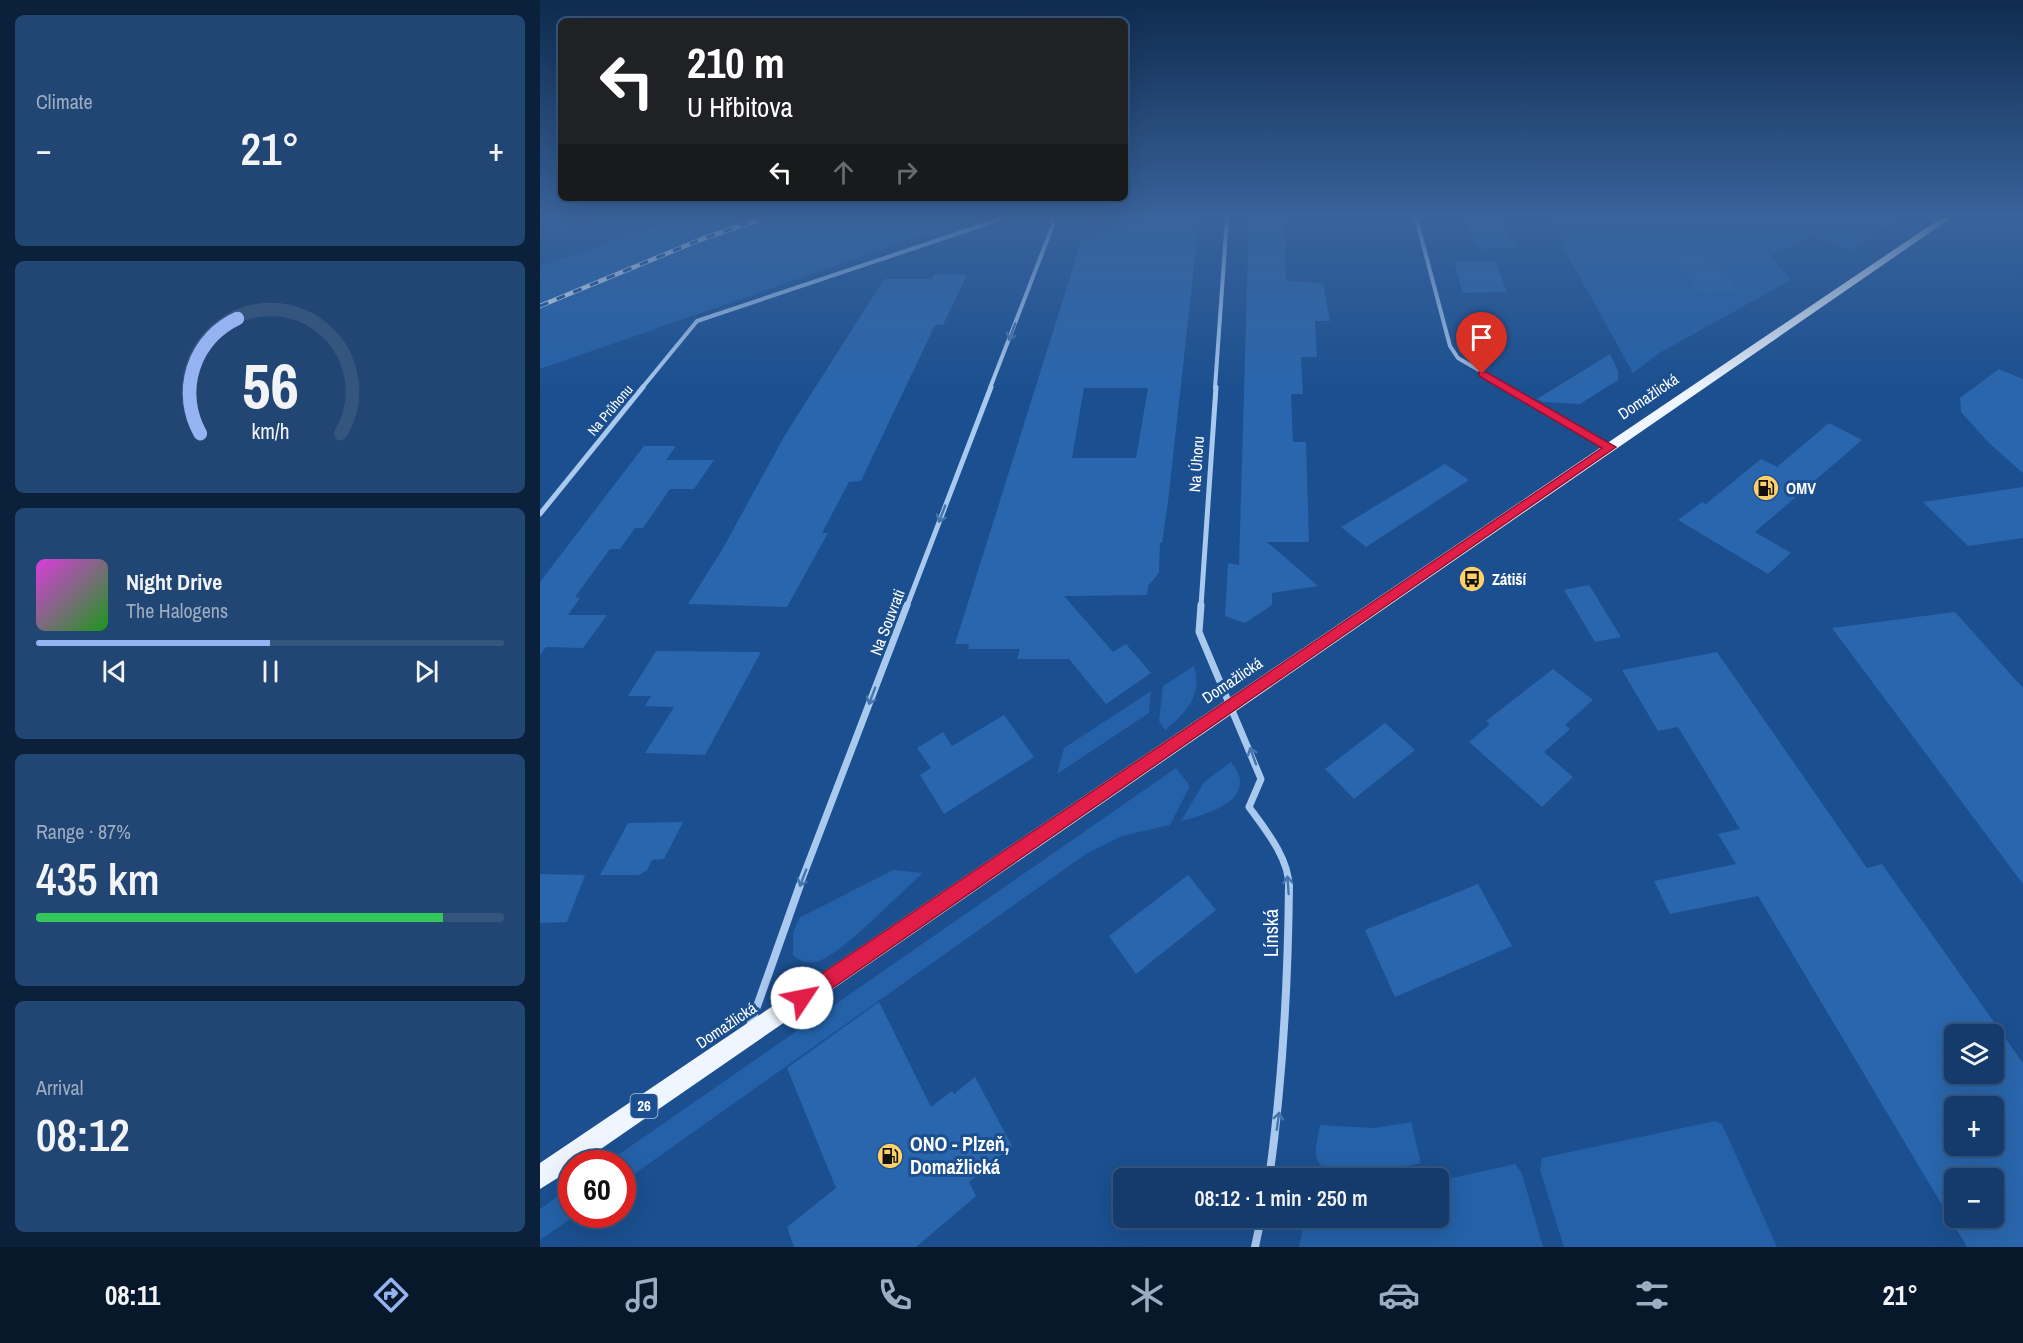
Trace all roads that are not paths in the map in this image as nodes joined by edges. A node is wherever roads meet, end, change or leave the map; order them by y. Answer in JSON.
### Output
{"nodes":[{"id":1,"x":831,"y":276,"type":"edge"},
{"id":2,"x":1033,"y":276,"type":"edge"},
{"id":3,"x":1223,"y":276,"type":"edge"},
{"id":4,"x":1431,"y":276,"type":"edge"},
{"id":5,"x":1861,"y":276,"type":"edge"},
{"id":6,"x":1610,"y":447,"type":"junction"},
{"id":7,"x":540,"y":514,"type":"edge"},
{"id":8,"x":1230,"y":706,"type":"junction"},
{"id":9,"x":747,"y":1035,"type":"junction"},
{"id":10,"x":1271,"y":1168,"type":"edge"},
{"id":11,"x":540,"y":1177,"type":"edge"},
{"id":12,"x":1259,"y":1228,"type":"edge"},
{"id":13,"x":1255,"y":1247,"type":"edge"}],
"edges":[{"from":1,"to":7,"type":"street","name":"Na Průhonu"},
{"from":2,"to":9,"type":"street","name":"Na Souvrati","one_way":true},
{"from":3,"to":8,"type":"street","name":"Na Úhoru"},
{"from":4,"to":6,"type":"street"},
{"from":5,"to":6,"type":"main road","name":"Domažlická","number":"26"},
{"from":6,"to":8,"type":"main road","name":"Domažlická","number":"26"},
{"from":8,"to":9,"type":"main road","name":"Domažlická","number":"26"},
{"from":10,"to":8,"type":"street","name":"Línská","one_way":true},
{"from":9,"to":11,"type":"main road","name":"Domažlická","number":"26"},
{"from":12,"to":13,"type":"street"}]}
